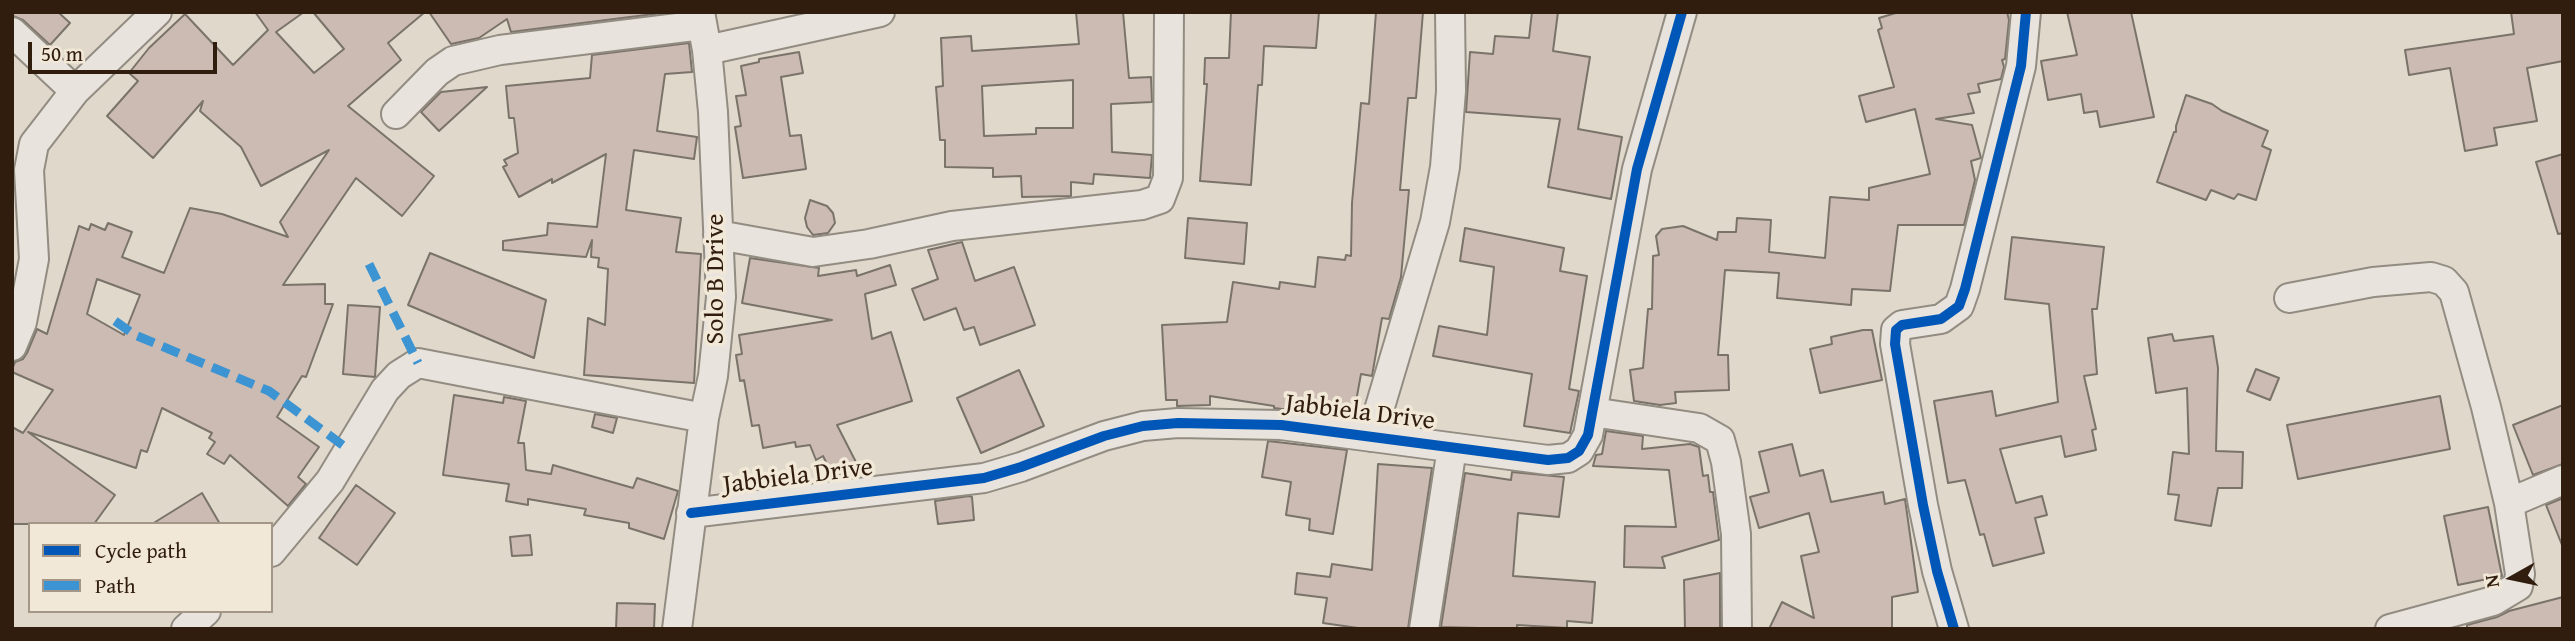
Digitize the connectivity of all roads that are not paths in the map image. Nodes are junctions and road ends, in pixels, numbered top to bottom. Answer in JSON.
{"nodes":[{"id":1,"x":157,"y":12,"type":"edge"},
{"id":2,"x":880,"y":12,"type":"edge"},
{"id":3,"x":1169,"y":12,"type":"edge"},
{"id":4,"x":1450,"y":12,"type":"edge"},
{"id":5,"x":1682,"y":12,"type":"edge"},
{"id":6,"x":2026,"y":12,"type":"edge"},
{"id":7,"x":703,"y":29,"type":"edge"},
{"id":8,"x":13,"y":33,"type":"edge"},
{"id":9,"x":75,"y":91,"type":"junction"},
{"id":10,"x":396,"y":114,"type":"dead end"},
{"id":11,"x":718,"y":235,"type":"junction"},
{"id":12,"x":2289,"y":298,"type":"dead end"},
{"id":13,"x":12,"y":346,"type":"edge"},
{"id":14,"x":1592,"y":412,"type":"junction"},
{"id":15,"x":704,"y":418,"type":"junction"},
{"id":16,"x":1371,"y":437,"type":"junction"},
{"id":17,"x":1452,"y":448,"type":"junction"},
{"id":18,"x":2563,"y":480,"type":"edge"},
{"id":19,"x":2509,"y":503,"type":"junction"},
{"id":20,"x":691,"y":513,"type":"junction"},
{"id":21,"x":273,"y":550,"type":"edge"},
{"id":22,"x":204,"y":613,"type":"edge"},
{"id":23,"x":186,"y":629,"type":"edge"},
{"id":24,"x":677,"y":629,"type":"edge"},
{"id":25,"x":1424,"y":629,"type":"edge"},
{"id":26,"x":1737,"y":629,"type":"edge"},
{"id":27,"x":1954,"y":629,"type":"edge"},
{"id":28,"x":2390,"y":629,"type":"edge"}],
"edges":[{"from":1,"to":9,"type":"street"},
{"from":2,"to":7,"type":"street"},
{"from":3,"to":11,"type":"street"},
{"from":4,"to":16,"type":"street"},
{"from":5,"to":14,"type":"street","name":"Jabbiela Drive"},
{"from":6,"to":27,"type":"street"},
{"from":7,"to":10,"type":"street"},
{"from":7,"to":11,"type":"street","name":"Solo B Drive"},
{"from":8,"to":9,"type":"street"},
{"from":9,"to":13,"type":"street"},
{"from":11,"to":15,"type":"street","name":"Solo B Drive"},
{"from":12,"to":19,"type":"street"},
{"from":14,"to":17,"type":"street","name":"Jabbiela Drive"},
{"from":14,"to":26,"type":"street"},
{"from":15,"to":20,"type":"street","name":"Solo B Drive"},
{"from":15,"to":21,"type":"street"},
{"from":16,"to":17,"type":"street","name":"Jabbiela Drive"},
{"from":16,"to":20,"type":"street","name":"Jabbiela Drive"},
{"from":17,"to":25,"type":"street"},
{"from":18,"to":19,"type":"street"},
{"from":19,"to":28,"type":"street"},
{"from":20,"to":24,"type":"street","name":"Solo B Drive"},
{"from":22,"to":23,"type":"street"}]}
